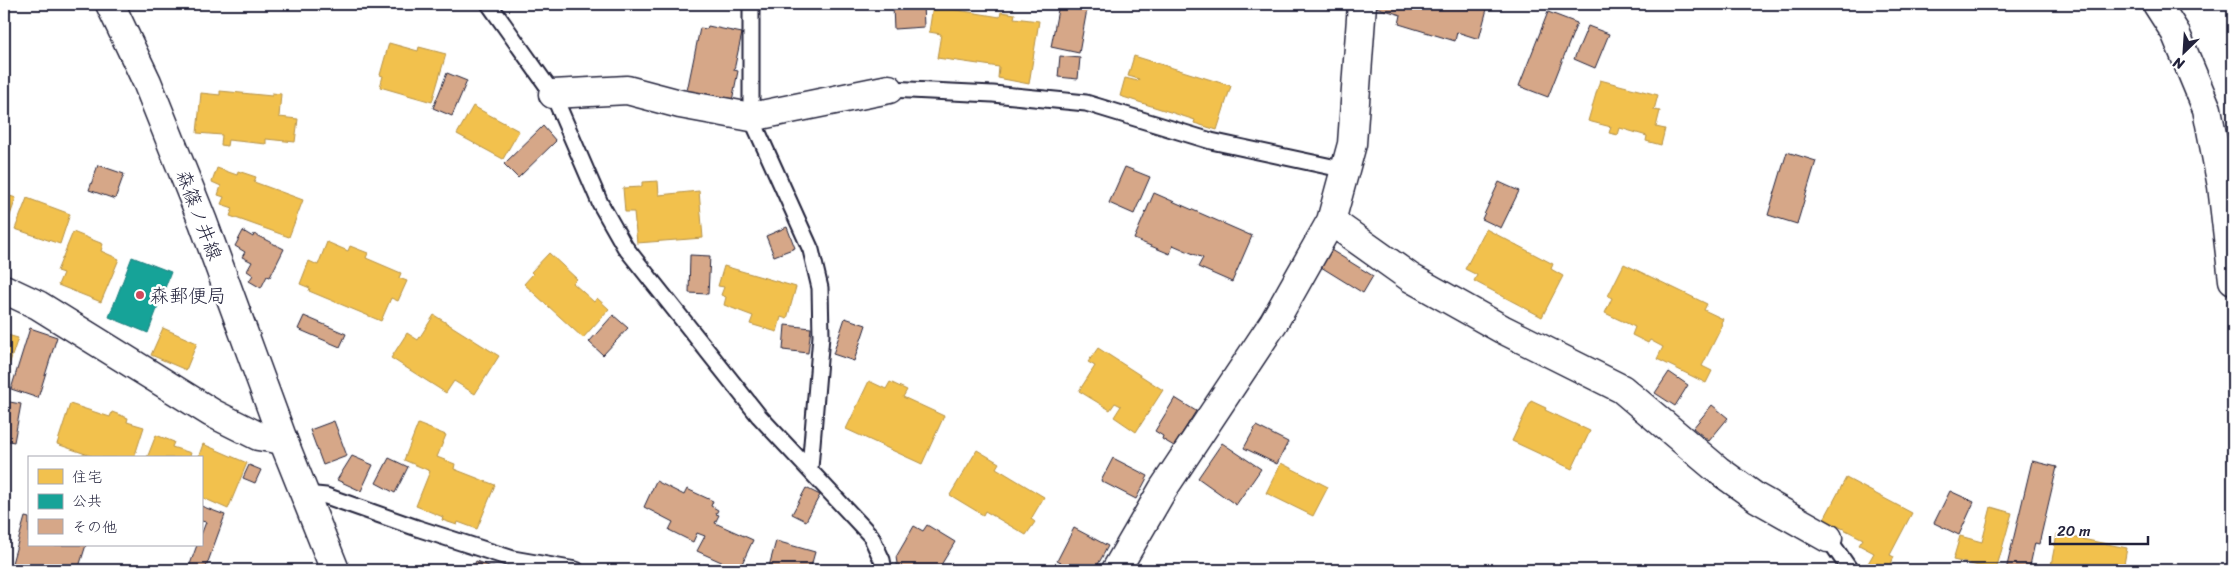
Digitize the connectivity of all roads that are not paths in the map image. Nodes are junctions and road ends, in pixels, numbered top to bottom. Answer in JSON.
{"nodes":[{"id":1,"x":110,"y":4,"type":"edge"},
{"id":2,"x":490,"y":4,"type":"edge"},
{"id":3,"x":751,"y":4,"type":"edge"},
{"id":4,"x":1362,"y":4,"type":"edge"},
{"id":5,"x":2157,"y":4,"type":"edge"},
{"id":6,"x":889,"y":89,"type":"joint"},
{"id":7,"x":553,"y":94,"type":"junction"},
{"id":8,"x":750,"y":117,"type":"junction"},
{"id":9,"x":1346,"y":170,"type":"junction"},
{"id":10,"x":1331,"y":221,"type":"junction"},
{"id":11,"x":2233,"y":280,"type":"edge"},
{"id":12,"x":4,"y":289,"type":"edge"},
{"id":13,"x":282,"y":440,"type":"junction"},
{"id":14,"x":810,"y":468,"type":"junction"},
{"id":15,"x":306,"y":494,"type":"junction"},
{"id":16,"x":1828,"y":538,"type":"joint"},
{"id":17,"x":335,"y":570,"type":"edge"},
{"id":18,"x":576,"y":570,"type":"edge"},
{"id":19,"x":884,"y":570,"type":"edge"},
{"id":20,"x":1116,"y":570,"type":"edge"},
{"id":21,"x":1850,"y":570,"type":"edge"}],
"edges":[{"from":1,"to":13,"type":"street","name":"森篠ノ井線"},
{"from":2,"to":7,"type":"lane"},
{"from":3,"to":8,"type":"lane"},
{"from":4,"to":9,"type":"street"},
{"from":5,"to":11,"type":"street"},
{"from":6,"to":8,"type":"street"},
{"from":6,"to":9,"type":"lane"},
{"from":7,"to":8,"type":"street"},
{"from":7,"to":14,"type":"lane"},
{"from":8,"to":14,"type":"lane"},
{"from":9,"to":10,"type":"street"},
{"from":10,"to":16,"type":"street"},
{"from":10,"to":20,"type":"street"},
{"from":12,"to":13,"type":"street"},
{"from":13,"to":15,"type":"street","name":"森篠ノ井線"},
{"from":14,"to":19,"type":"lane"},
{"from":15,"to":17,"type":"street","name":"森篠ノ井線"},
{"from":15,"to":18,"type":"lane"},
{"from":16,"to":21,"type":"lane"}]}
